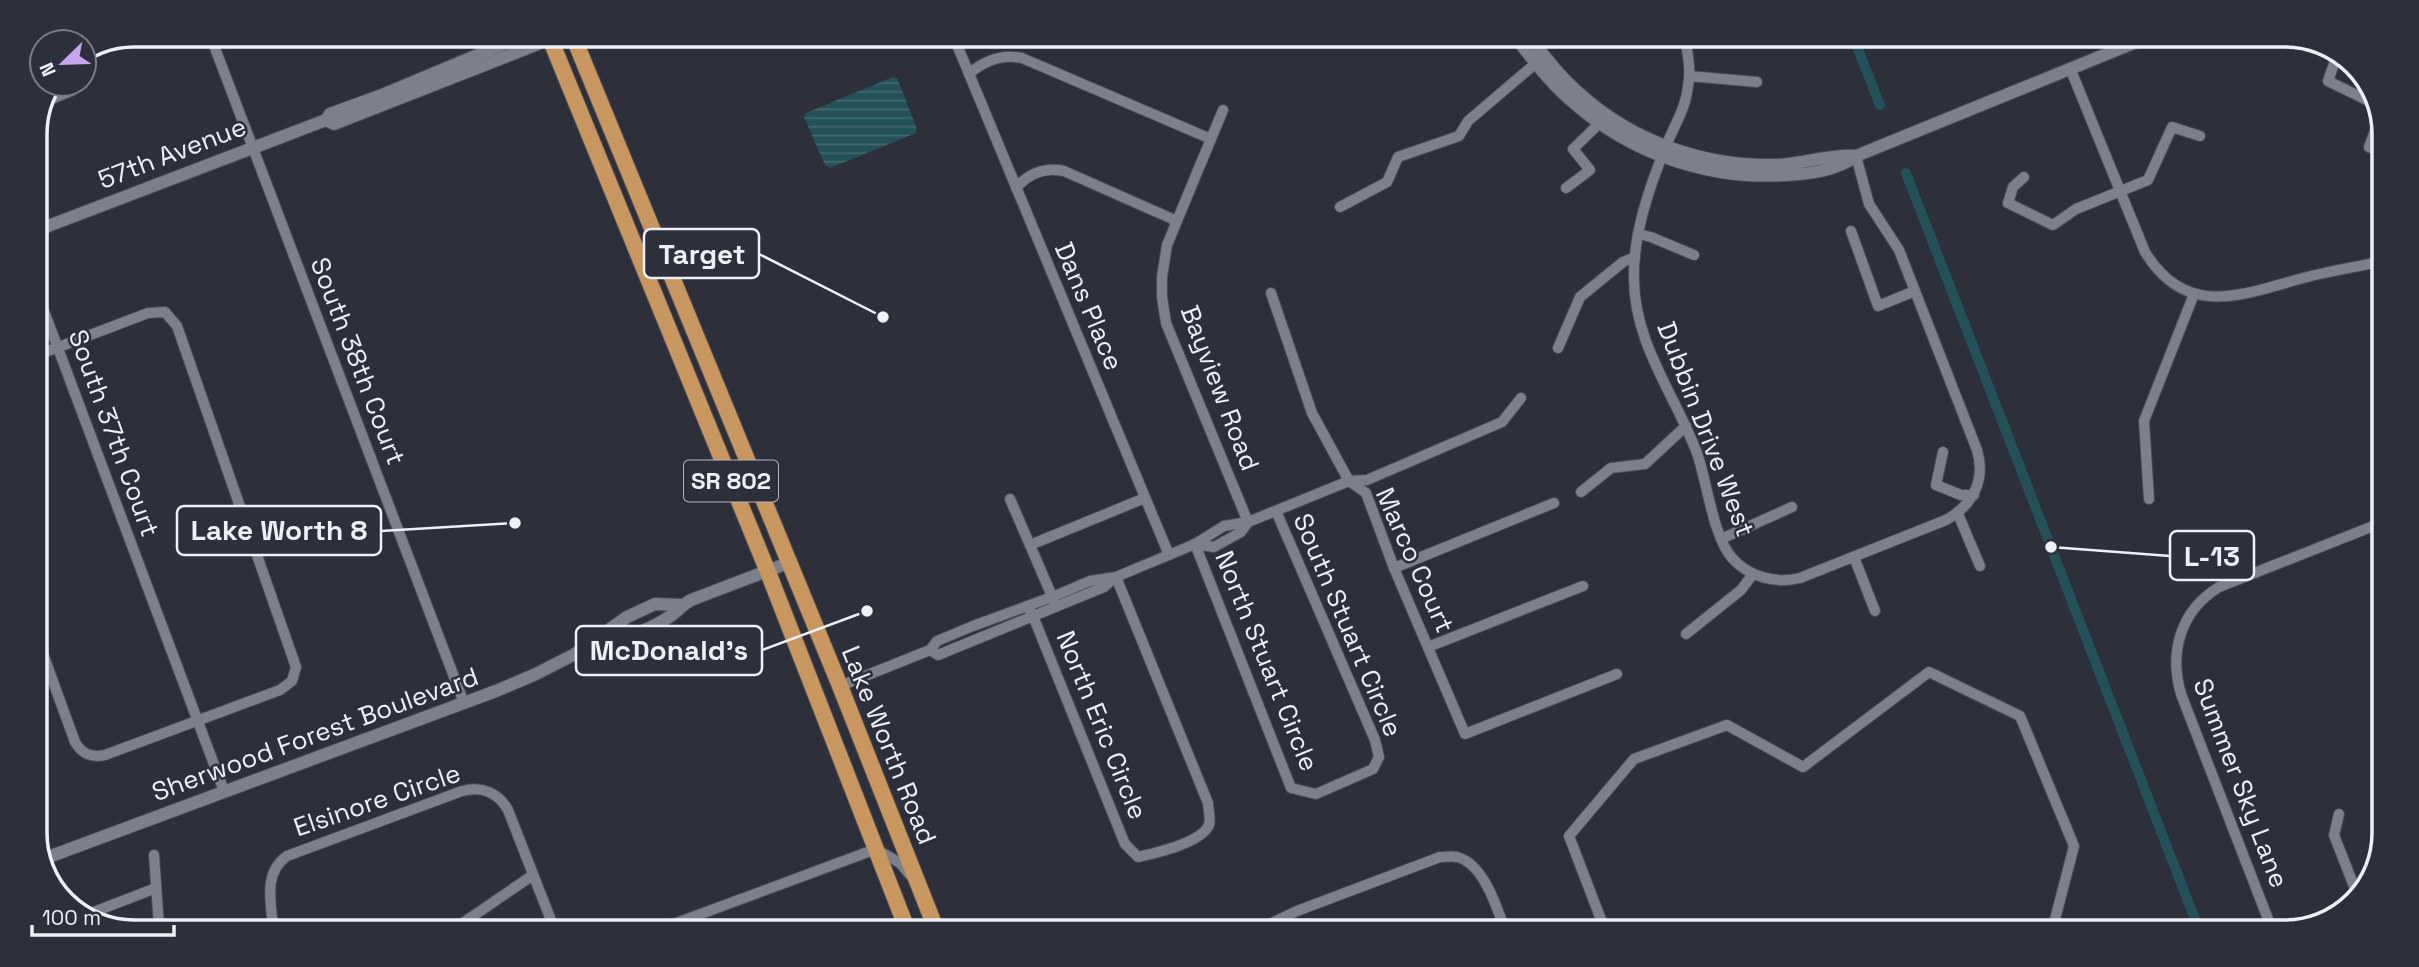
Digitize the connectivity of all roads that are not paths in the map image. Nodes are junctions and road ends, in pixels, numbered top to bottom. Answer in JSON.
{"nodes":[{"id":1,"x":214,"y":47,"type":"edge"},
{"id":2,"x":497,"y":47,"type":"edge"},
{"id":3,"x":531,"y":47,"type":"edge"},
{"id":4,"x":553,"y":47,"type":"edge"},
{"id":5,"x":577,"y":47,"type":"edge"},
{"id":6,"x":958,"y":47,"type":"edge"},
{"id":7,"x":1526,"y":47,"type":"edge"},
{"id":8,"x":1534,"y":47,"type":"edge"},
{"id":9,"x":1686,"y":47,"type":"edge"},
{"id":10,"x":2123,"y":47,"type":"edge"},
{"id":11,"x":1540,"y":60,"type":"junction"},
{"id":12,"x":2334,"y":63,"type":"edge"},
{"id":13,"x":2070,"y":68,"type":"junction"},
{"id":14,"x":969,"y":74,"type":"junction"},
{"id":15,"x":1689,"y":76,"type":"junction"},
{"id":16,"x":1758,"y":82,"type":"dead end"},
{"id":17,"x":2364,"y":98,"type":"edge"},
{"id":18,"x":1223,"y":110,"type":"dead end"},
{"id":19,"x":1604,"y":119,"type":"junction"},
{"id":20,"x":326,"y":121,"type":"junction"},
{"id":21,"x":2200,"y":136,"type":"dead end"},
{"id":22,"x":1211,"y":139,"type":"junction"},
{"id":23,"x":252,"y":148,"type":"junction"},
{"id":24,"x":1664,"y":152,"type":"junction"},
{"id":25,"x":1856,"y":156,"type":"junction"},
{"id":26,"x":2024,"y":177,"type":"dead end"},
{"id":27,"x":1016,"y":188,"type":"junction"},
{"id":28,"x":1566,"y":188,"type":"dead end"},
{"id":29,"x":2120,"y":191,"type":"junction"},
{"id":30,"x":615,"y":199,"type":"junction"},
{"id":31,"x":1340,"y":207,"type":"dead end"},
{"id":32,"x":1177,"y":221,"type":"junction"},
{"id":33,"x":47,"y":225,"type":"edge"},
{"id":34,"x":1850,"y":231,"type":"dead end"},
{"id":35,"x":1637,"y":234,"type":"junction"},
{"id":36,"x":1694,"y":255,"type":"dead end"},
{"id":37,"x":1635,"y":257,"type":"junction"},
{"id":38,"x":2372,"y":263,"type":"edge"},
{"id":39,"x":1915,"y":291,"type":"junction"},
{"id":40,"x":1271,"y":292,"type":"dead end"},
{"id":41,"x":2194,"y":294,"type":"junction"},
{"id":42,"x":678,"y":295,"type":"junction"},
{"id":43,"x":657,"y":301,"type":"junction"},
{"id":44,"x":47,"y":319,"type":"edge"},
{"id":45,"x":58,"y":348,"type":"junction"},
{"id":46,"x":1558,"y":348,"type":"dead end"},
{"id":47,"x":47,"y":352,"type":"edge"},
{"id":48,"x":1521,"y":398,"type":"dead end"},
{"id":49,"x":727,"y":414,"type":"junction"},
{"id":50,"x":1686,"y":426,"type":"junction"},
{"id":51,"x":1943,"y":452,"type":"dead end"},
{"id":52,"x":1349,"y":481,"type":"junction"},
{"id":53,"x":1581,"y":492,"type":"dead end"},
{"id":54,"x":1974,"y":495,"type":"junction"},
{"id":55,"x":1145,"y":498,"type":"junction"},
{"id":56,"x":1010,"y":499,"type":"dead end"},
{"id":57,"x":2149,"y":499,"type":"dead end"},
{"id":58,"x":1554,"y":503,"type":"dead end"},
{"id":59,"x":1792,"y":507,"type":"dead end"},
{"id":60,"x":1276,"y":511,"type":"junction"},
{"id":61,"x":1958,"y":514,"type":"junction"},
{"id":62,"x":1248,"y":522,"type":"junction"},
{"id":63,"x":2372,"y":527,"type":"edge"},
{"id":64,"x":1721,"y":539,"type":"junction"},
{"id":65,"x":1195,"y":544,"type":"junction"},
{"id":66,"x":1030,"y":545,"type":"junction"},
{"id":67,"x":1169,"y":555,"type":"junction"},
{"id":68,"x":1854,"y":557,"type":"junction"},
{"id":69,"x":788,"y":564,"type":"junction"},
{"id":70,"x":1980,"y":566,"type":"dead end"},
{"id":71,"x":1394,"y":568,"type":"junction"},
{"id":72,"x":768,"y":572,"type":"junction"},
{"id":73,"x":1753,"y":574,"type":"junction"},
{"id":74,"x":1116,"y":577,"type":"junction"},
{"id":75,"x":1583,"y":586,"type":"dead end"},
{"id":76,"x":1055,"y":602,"type":"junction"},
{"id":77,"x":682,"y":605,"type":"junction"},
{"id":78,"x":1030,"y":611,"type":"junction"},
{"id":79,"x":1875,"y":611,"type":"dead end"},
{"id":80,"x":1686,"y":634,"type":"dead end"},
{"id":81,"x":597,"y":639,"type":"junction"},
{"id":82,"x":1428,"y":647,"type":"junction"},
{"id":83,"x":47,"y":665,"type":"edge"},
{"id":84,"x":1617,"y":674,"type":"dead end"},
{"id":85,"x":841,"y":687,"type":"junction"},
{"id":86,"x":464,"y":703,"type":"junction"},
{"id":87,"x":197,"y":721,"type":"junction"},
{"id":88,"x":224,"y":791,"type":"junction"},
{"id":89,"x":1300,"y":792,"type":"joint"},
{"id":90,"x":2339,"y":814,"type":"dead end"},
{"id":91,"x":876,"y":849,"type":"junction"},
{"id":92,"x":154,"y":855,"type":"dead end"},
{"id":93,"x":51,"y":856,"type":"edge"},
{"id":94,"x":533,"y":874,"type":"junction"},
{"id":95,"x":2354,"y":885,"type":"edge"},
{"id":96,"x":919,"y":886,"type":"junction"},
{"id":97,"x":156,"y":888,"type":"junction"},
{"id":98,"x":97,"y":911,"type":"edge"},
{"id":99,"x":158,"y":920,"type":"edge"},
{"id":100,"x":273,"y":920,"type":"edge"},
{"id":101,"x":468,"y":920,"type":"edge"},
{"id":102,"x":551,"y":920,"type":"edge"},
{"id":103,"x":685,"y":920,"type":"edge"},
{"id":104,"x":904,"y":920,"type":"edge"},
{"id":105,"x":932,"y":920,"type":"edge"},
{"id":106,"x":1281,"y":920,"type":"edge"},
{"id":107,"x":1501,"y":920,"type":"edge"},
{"id":108,"x":1601,"y":920,"type":"edge"},
{"id":109,"x":2055,"y":920,"type":"edge"},
{"id":110,"x":2268,"y":920,"type":"edge"}],
"edges":[{"from":1,"to":23,"type":"street","name":"South 38th Court"},
{"from":2,"to":20,"type":"street","name":"57th Avenue"},
{"from":3,"to":20,"type":"street","name":"57th Avenue"},
{"from":4,"to":30,"type":"main road","name":"Lake Worth Road","number":"SR 802"},
{"from":5,"to":42,"type":"main road","name":"Lake Worth Road","number":"SR 802"},
{"from":6,"to":14,"type":"street","name":"Dans Place"},
{"from":7,"to":11,"type":"street"},
{"from":8,"to":11,"type":"street"},
{"from":9,"to":15,"type":"street","name":"Dubbin Drive West"},
{"from":10,"to":13,"type":"street"},
{"from":11,"to":19,"type":"street"},
{"from":11,"to":31,"type":"street"},
{"from":12,"to":17,"type":"street"},
{"from":13,"to":25,"type":"street"},
{"from":13,"to":29,"type":"street"},
{"from":14,"to":22,"type":"street"},
{"from":14,"to":27,"type":"street","name":"Dans Place"},
{"from":15,"to":16,"type":"street"},
{"from":15,"to":24,"type":"street","name":"Dubbin Drive West"},
{"from":18,"to":22,"type":"street","name":"Bayview Road"},
{"from":19,"to":24,"type":"street"},
{"from":19,"to":28,"type":"street"},
{"from":20,"to":23,"type":"street","name":"57th Avenue"},
{"from":21,"to":29,"type":"street"},
{"from":22,"to":32,"type":"street","name":"Bayview Road"},
{"from":23,"to":33,"type":"street","name":"57th Avenue"},
{"from":23,"to":86,"type":"street","name":"South 38th Court"},
{"from":24,"to":25,"type":"street"},
{"from":24,"to":35,"type":"street","name":"Dubbin Drive West"},
{"from":25,"to":39,"type":"street"},
{"from":26,"to":29,"type":"street"},
{"from":27,"to":32,"type":"street"},
{"from":27,"to":55,"type":"street","name":"Dans Place"},
{"from":29,"to":41,"type":"street"},
{"from":30,"to":42,"type":"main road"},
{"from":30,"to":43,"type":"main road","name":"Lake Worth Road","number":"SR 802"},
{"from":32,"to":62,"type":"street","name":"Bayview Road"},
{"from":34,"to":39,"type":"street"},
{"from":35,"to":36,"type":"street"},
{"from":35,"to":37,"type":"street","name":"Dubbin Drive West"},
{"from":37,"to":46,"type":"street"},
{"from":37,"to":50,"type":"street","name":"Dubbin Drive West"},
{"from":38,"to":41,"type":"street"},
{"from":39,"to":54,"type":"street"},
{"from":40,"to":52,"type":"street","name":"Marco Court"},
{"from":41,"to":57,"type":"street"},
{"from":42,"to":49,"type":"main road","name":"Lake Worth Road","number":"SR 802"},
{"from":43,"to":49,"type":"main road"},
{"from":43,"to":72,"type":"main road","name":"Lake Worth Road","number":"SR 802"},
{"from":44,"to":45,"type":"street","name":"South 37th Court"},
{"from":45,"to":47,"type":"street"},
{"from":45,"to":87,"type":"street","name":"South 37th Court"},
{"from":45,"to":87,"type":"street"},
{"from":48,"to":52,"type":"street"},
{"from":49,"to":69,"type":"main road","name":"Lake Worth Road","number":"SR 802"},
{"from":50,"to":53,"type":"street"},
{"from":50,"to":64,"type":"street","name":"Dubbin Drive West"},
{"from":51,"to":54,"type":"street"},
{"from":52,"to":60,"type":"street"},
{"from":52,"to":71,"type":"street","name":"Marco Court"},
{"from":54,"to":61,"type":"street","name":"Dubbin Drive West"},
{"from":55,"to":66,"type":"street"},
{"from":55,"to":67,"type":"street","name":"Dans Place"},
{"from":56,"to":66,"type":"street"},
{"from":58,"to":71,"type":"street"},
{"from":59,"to":64,"type":"street"},
{"from":60,"to":62,"type":"street"},
{"from":60,"to":89,"type":"street","name":"South Stuart Circle"},
{"from":61,"to":68,"type":"street","name":"Dubbin Drive West"},
{"from":61,"to":70,"type":"street"},
{"from":62,"to":65,"type":"street"},
{"from":63,"to":110,"type":"street","name":"Summer Sky Lane"},
{"from":64,"to":73,"type":"street","name":"Dubbin Drive West"},
{"from":65,"to":67,"type":"street"},
{"from":65,"to":89,"type":"street","name":"North Stuart Circle"},
{"from":66,"to":76,"type":"street"},
{"from":67,"to":74,"type":"street"},
{"from":68,"to":73,"type":"street","name":"Dubbin Drive West"},
{"from":68,"to":79,"type":"street"},
{"from":69,"to":72,"type":"street","name":"Sherwood Forest Boulevard"},
{"from":69,"to":85,"type":"main road","name":"Lake Worth Road","number":"SR 802"},
{"from":71,"to":82,"type":"street","name":"Marco Court"},
{"from":72,"to":77,"type":"street","name":"Sherwood Forest Boulevard"},
{"from":72,"to":91,"type":"main road","name":"Lake Worth Road","number":"SR 802"},
{"from":73,"to":80,"type":"street"},
{"from":74,"to":76,"type":"street"},
{"from":74,"to":78,"type":"street","name":"North Eric Circle"},
{"from":75,"to":82,"type":"street"},
{"from":76,"to":78,"type":"street"},
{"from":77,"to":81,"type":"street","name":"Sherwood Forest Boulevard"},
{"from":77,"to":81,"type":"street","name":"Sherwood Forest Boulevard"},
{"from":78,"to":85,"type":"street"},
{"from":81,"to":86,"type":"street","name":"Sherwood Forest Boulevard"},
{"from":82,"to":84,"type":"street","name":"Marco Court"},
{"from":83,"to":87,"type":"street"},
{"from":85,"to":96,"type":"main road","name":"Lake Worth Road","number":"SR 802"},
{"from":86,"to":88,"type":"street","name":"Sherwood Forest Boulevard"},
{"from":87,"to":88,"type":"street","name":"South 37th Court"},
{"from":88,"to":93,"type":"street","name":"Sherwood Forest Boulevard"},
{"from":90,"to":95,"type":"street"},
{"from":91,"to":96,"type":"street"},
{"from":91,"to":103,"type":"street"},
{"from":91,"to":104,"type":"main road","name":"Lake Worth Road","number":"SR 802"},
{"from":92,"to":97,"type":"street"},
{"from":94,"to":100,"type":"street","name":"Elsinore Circle"},
{"from":94,"to":101,"type":"street"},
{"from":94,"to":102,"type":"street","name":"Elsinore Circle"},
{"from":96,"to":105,"type":"main road","name":"Lake Worth Road","number":"SR 802"},
{"from":97,"to":98,"type":"street"},
{"from":97,"to":99,"type":"street"},
{"from":106,"to":107,"type":"street"},
{"from":108,"to":109,"type":"street"}]}
